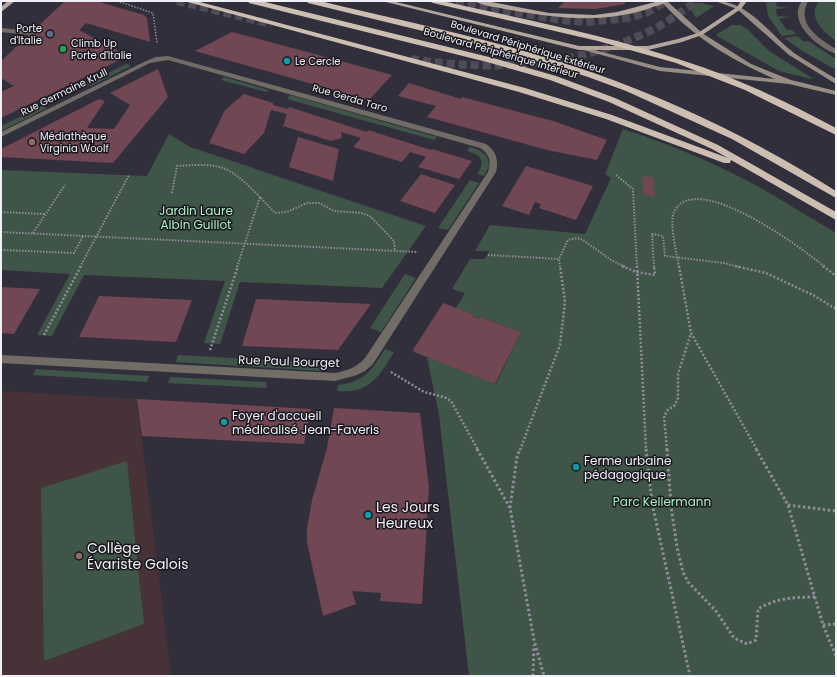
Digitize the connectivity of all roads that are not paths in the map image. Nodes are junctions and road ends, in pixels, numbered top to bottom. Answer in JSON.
{"nodes":[{"id":1,"x":12,"y":1,"type":"edge"},
{"id":2,"x":188,"y":1,"type":"edge"},
{"id":3,"x":252,"y":1,"type":"edge"},
{"id":4,"x":311,"y":1,"type":"edge"},
{"id":5,"x":385,"y":1,"type":"edge"},
{"id":6,"x":434,"y":1,"type":"edge"},
{"id":7,"x":478,"y":1,"type":"edge"},
{"id":8,"x":664,"y":1,"type":"edge"},
{"id":9,"x":718,"y":1,"type":"edge"},
{"id":10,"x":744,"y":1,"type":"edge"},
{"id":11,"x":805,"y":1,"type":"edge"},
{"id":12,"x":739,"y":8,"type":"junction"},
{"id":13,"x":1,"y":10,"type":"edge"},
{"id":14,"x":1,"y":30,"type":"edge"},
{"id":15,"x":30,"y":33,"type":"dead end"},
{"id":16,"x":700,"y":34,"type":"junction"},
{"id":17,"x":579,"y":48,"type":"junction"},
{"id":18,"x":836,"y":52,"type":"edge"},
{"id":19,"x":181,"y":61,"type":"joint"},
{"id":20,"x":789,"y":82,"type":"junction"},
{"id":21,"x":836,"y":82,"type":"edge"},
{"id":22,"x":836,"y":93,"type":"edge"},
{"id":23,"x":836,"y":132,"type":"edge"},
{"id":24,"x":1,"y":135,"type":"edge"},
{"id":25,"x":492,"y":172,"type":"joint"},
{"id":26,"x":764,"y":174,"type":"junction"},
{"id":27,"x":836,"y":195,"type":"edge"},
{"id":28,"x":836,"y":217,"type":"edge"},
{"id":29,"x":1,"y":359,"type":"edge"}],
"edges":[{"from":1,"to":13,"type":"main road"},
{"from":2,"to":26,"type":"highway"},
{"from":3,"to":26,"type":"highway","name":"Boulevard Périphérique Intérieur"},
{"from":4,"to":27,"type":"highway","name":"Boulevard Périphérique Extérieur"},
{"from":5,"to":17,"type":"main road"},
{"from":6,"to":23,"type":"highway"},
{"from":7,"to":8,"type":"main road"},
{"from":8,"to":16,"type":"main road"},
{"from":9,"to":12,"type":"main road"},
{"from":10,"to":12,"type":"main road"},
{"from":11,"to":18,"type":"street"},
{"from":12,"to":16,"type":"main road"},
{"from":12,"to":21,"type":"main road"},
{"from":14,"to":15,"type":"street"},
{"from":16,"to":17,"type":"main road"},
{"from":16,"to":20,"type":"main road"},
{"from":17,"to":20,"type":"main road"},
{"from":19,"to":24,"type":"street","name":"Rue Germaine Krull"},
{"from":19,"to":25,"type":"street","name":"Rue Gerda Taro"},
{"from":20,"to":22,"type":"main road"},
{"from":25,"to":29,"type":"street","name":"Rue Paul Bourget"},
{"from":26,"to":28,"type":"highway","name":"Boulevard Périphérique Intérieur"}]}
